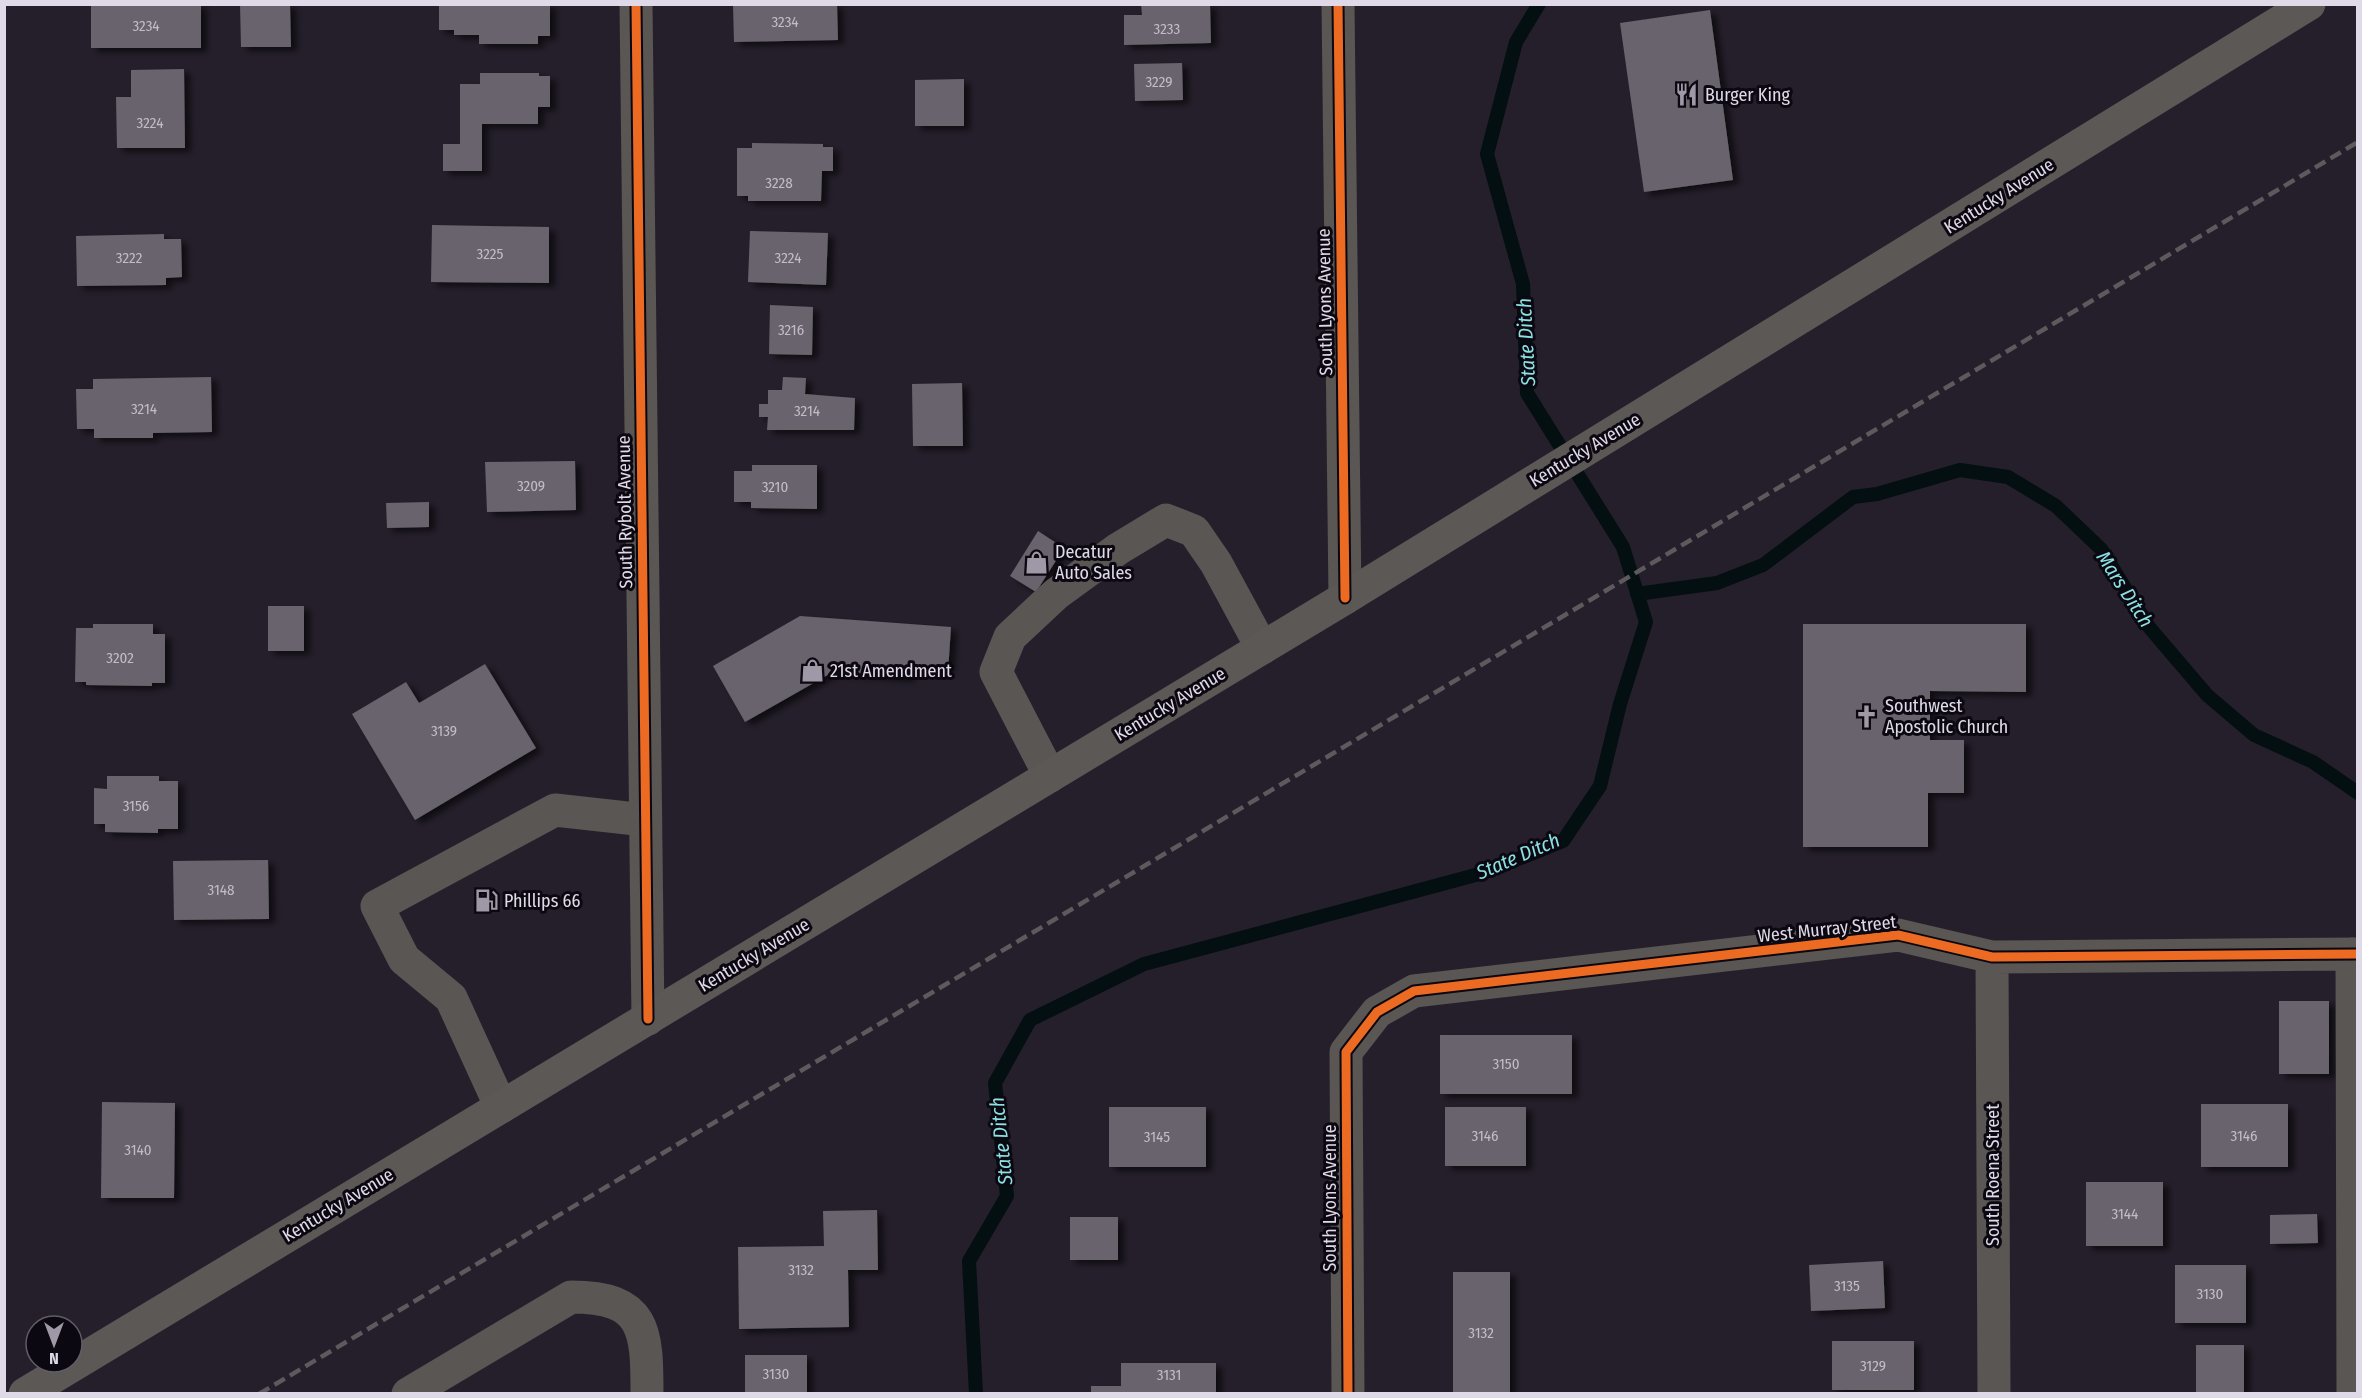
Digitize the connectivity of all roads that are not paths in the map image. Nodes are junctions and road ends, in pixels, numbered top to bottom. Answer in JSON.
{"nodes":[{"id":1,"x":636,"y":4,"type":"edge"},
{"id":2,"x":1338,"y":4,"type":"edge"},
{"id":3,"x":2309,"y":4,"type":"edge"},
{"id":4,"x":1345,"y":598,"type":"junction"},
{"id":5,"x":1262,"y":648,"type":"junction"},
{"id":6,"x":1050,"y":776,"type":"junction"},
{"id":7,"x":645,"y":820,"type":"junction"},
{"id":8,"x":2355,"y":954,"type":"edge"},
{"id":9,"x":1992,"y":957,"type":"junction"},
{"id":10,"x":1377,"y":1012,"type":"joint"},
{"id":11,"x":648,"y":1019,"type":"junction"},
{"id":12,"x":501,"y":1107,"type":"junction"},
{"id":13,"x":26,"y":1394,"type":"edge"},
{"id":14,"x":408,"y":1394,"type":"edge"},
{"id":15,"x":647,"y":1394,"type":"edge"},
{"id":16,"x":1348,"y":1394,"type":"edge"},
{"id":17,"x":1994,"y":1394,"type":"edge"},
{"id":18,"x":2353,"y":1394,"type":"edge"}],
"edges":[{"from":1,"to":7,"type":"street","name":"South Rybolt Avenue"},
{"from":2,"to":4,"type":"street","name":"South Lyons Avenue"},
{"from":3,"to":4,"type":"main road","name":"Kentucky Avenue"},
{"from":4,"to":5,"type":"main road","name":"Kentucky Avenue"},
{"from":5,"to":6,"type":"main road","name":"Kentucky Avenue"},
{"from":5,"to":6,"type":"street"},
{"from":6,"to":11,"type":"main road","name":"Kentucky Avenue"},
{"from":7,"to":11,"type":"street","name":"South Rybolt Avenue"},
{"from":7,"to":12,"type":"street"},
{"from":8,"to":9,"type":"street","name":"West Murray Street"},
{"from":8,"to":18,"type":"street"},
{"from":9,"to":10,"type":"street","name":"West Murray Street"},
{"from":9,"to":17,"type":"street","name":"South Roena Street"},
{"from":10,"to":16,"type":"street","name":"South Lyons Avenue"},
{"from":11,"to":12,"type":"main road","name":"Kentucky Avenue"},
{"from":12,"to":13,"type":"main road","name":"Kentucky Avenue"},
{"from":14,"to":15,"type":"street"}]}
